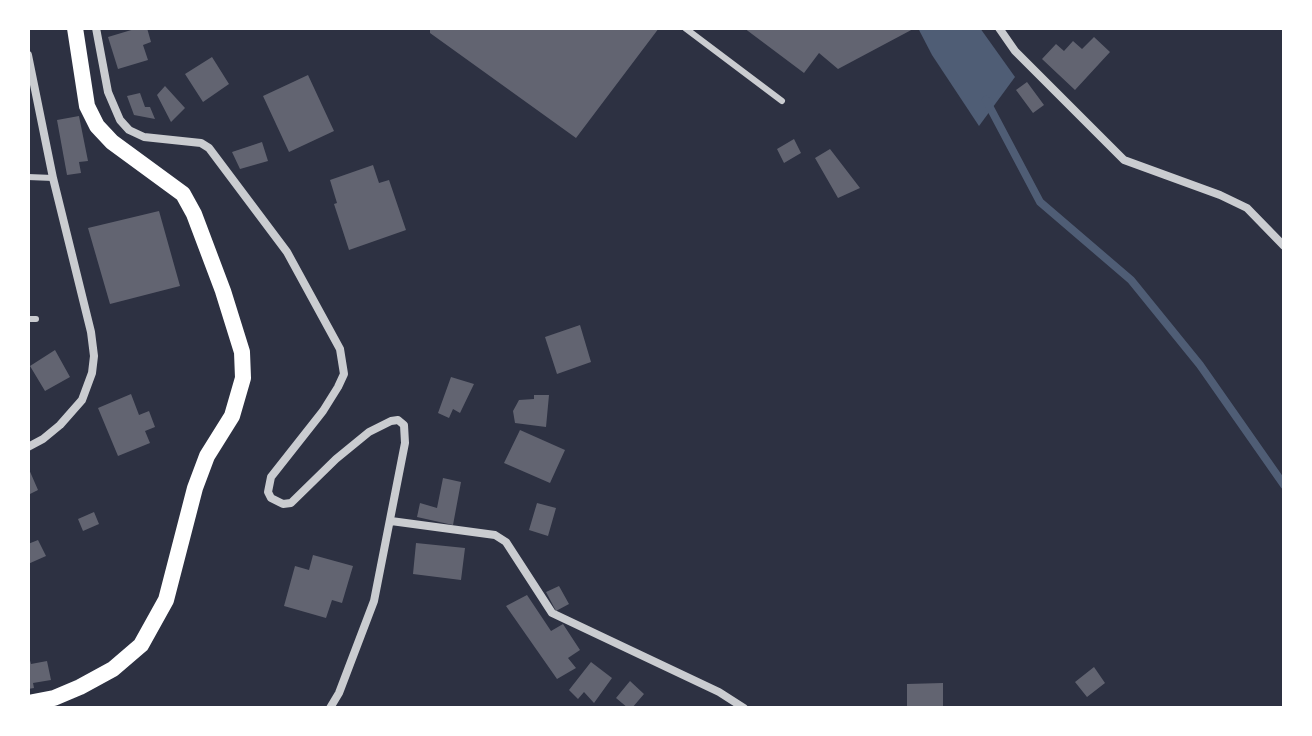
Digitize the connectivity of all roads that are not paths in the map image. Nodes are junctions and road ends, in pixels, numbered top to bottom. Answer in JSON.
{"nodes":[{"id":1,"x":75,"y":28,"type":"edge"},
{"id":2,"x":96,"y":28,"type":"edge"},
{"id":3,"x":685,"y":28,"type":"edge"},
{"id":4,"x":999,"y":28,"type":"edge"},
{"id":5,"x":28,"y":55,"type":"edge"},
{"id":6,"x":782,"y":101,"type":"dead end"},
{"id":7,"x":28,"y":177,"type":"edge"},
{"id":8,"x":53,"y":178,"type":"junction"},
{"id":9,"x":1284,"y":246,"type":"edge"},
{"id":10,"x":28,"y":447,"type":"edge"},
{"id":11,"x":391,"y":521,"type":"junction"},
{"id":12,"x":28,"y":703,"type":"edge"},
{"id":13,"x":330,"y":708,"type":"edge"},
{"id":14,"x":744,"y":708,"type":"edge"}],
"edges":[{"from":1,"to":12,"type":"main road"},
{"from":2,"to":11,"type":"street"},
{"from":3,"to":6,"type":"lane"},
{"from":4,"to":9,"type":"street"},
{"from":5,"to":8,"type":"street"},
{"from":7,"to":8,"type":"lane"},
{"from":8,"to":10,"type":"street"},
{"from":11,"to":13,"type":"street"},
{"from":11,"to":14,"type":"street"}]}
